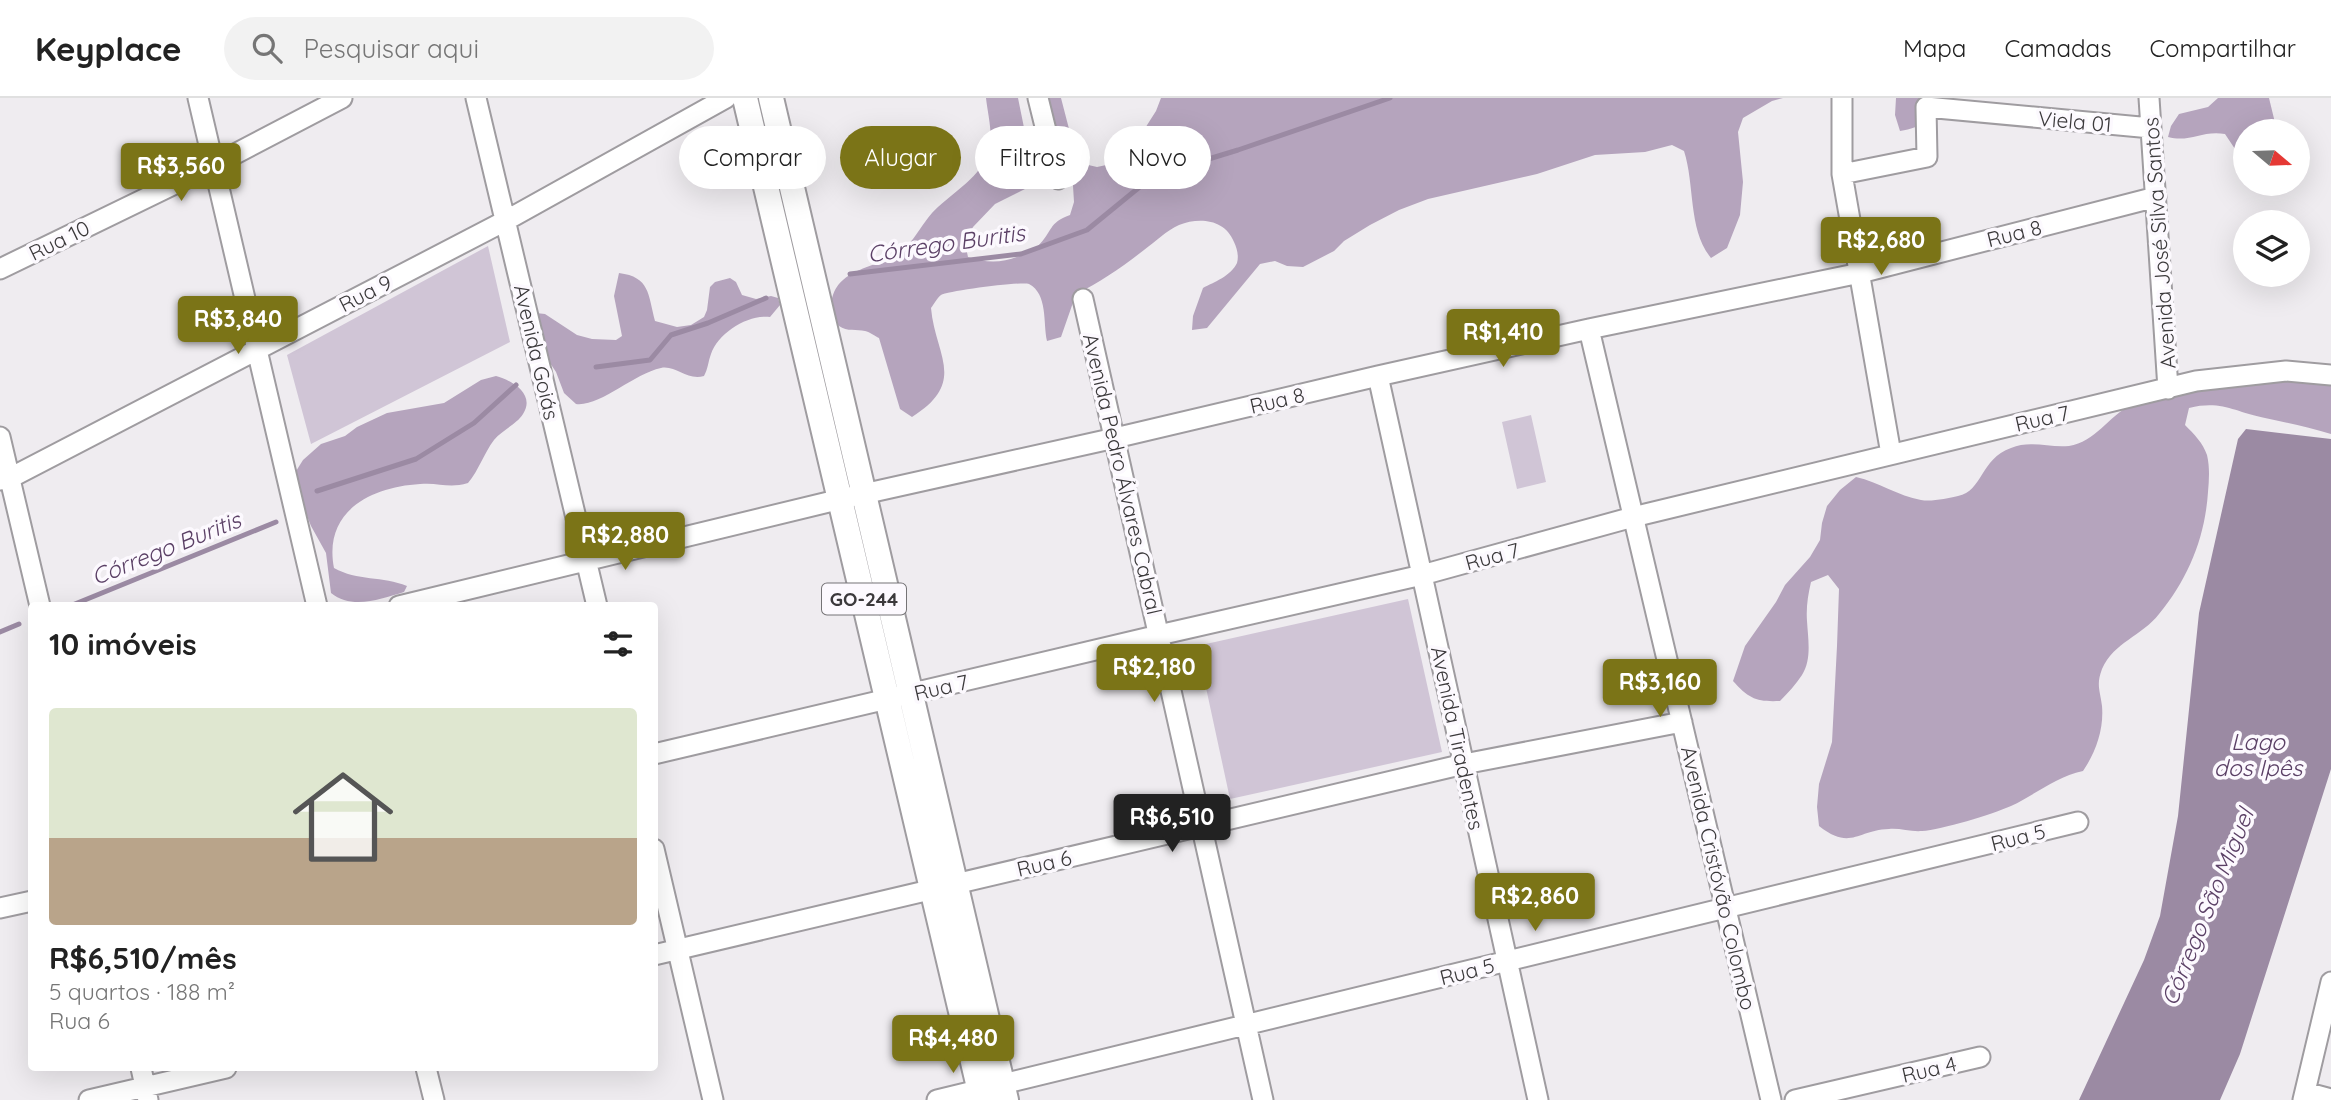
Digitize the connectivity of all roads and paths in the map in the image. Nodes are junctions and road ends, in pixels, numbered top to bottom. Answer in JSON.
{"nodes":[{"id":1,"x":198,"y":98,"type":"edge"},
{"id":2,"x":342,"y":98,"type":"edge"},
{"id":3,"x":476,"y":98,"type":"edge"},
{"id":4,"x":726,"y":98,"type":"edge"},
{"id":5,"x":745,"y":98,"type":"edge"},
{"id":6,"x":771,"y":98,"type":"edge"},
{"id":7,"x":1038,"y":98,"type":"edge"},
{"id":8,"x":1842,"y":98,"type":"edge"},
{"id":9,"x":2149,"y":98,"type":"edge"},
{"id":10,"x":1045,"y":126,"type":"edge"},
{"id":11,"x":2151,"y":128,"type":"junction"},
{"id":12,"x":214,"y":165,"type":"junction"},
{"id":13,"x":1843,"y":174,"type":"junction"},
{"id":14,"x":2156,"y":197,"type":"junction"},
{"id":15,"x":505,"y":221,"type":"junction"},
{"id":16,"x":0,"y":269,"type":"edge"},
{"id":17,"x":1860,"y":273,"type":"junction"},
{"id":18,"x":800,"y":278,"type":"junction"},
{"id":19,"x":1083,"y":299,"type":"dead end"},
{"id":20,"x":1588,"y":329,"type":"junction"},
{"id":21,"x":257,"y":349,"type":"junction"},
{"id":22,"x":1378,"y":376,"type":"junction"},
{"id":23,"x":2331,"y":376,"type":"edge"},
{"id":24,"x":2168,"y":389,"type":"junction"},
{"id":25,"x":0,"y":437,"type":"edge"},
{"id":26,"x":1115,"y":438,"type":"junction"},
{"id":27,"x":1891,"y":454,"type":"junction"},
{"id":28,"x":5,"y":479,"type":"edge"},
{"id":29,"x":852,"y":496,"type":"junction"},
{"id":30,"x":1633,"y":517,"type":"junction"},
{"id":31,"x":586,"y":560,"type":"junction"},
{"id":32,"x":1422,"y":575,"type":"junction"},
{"id":33,"x":39,"y":602,"type":"edge"},
{"id":34,"x":316,"y":602,"type":"edge"},
{"id":35,"x":415,"y":602,"type":"edge"},
{"id":36,"x":596,"y":602,"type":"edge"},
{"id":37,"x":1159,"y":635,"type":"junction"},
{"id":38,"x":899,"y":696,"type":"junction"},
{"id":39,"x":1682,"y":722,"type":"junction"},
{"id":40,"x":658,"y":753,"type":"edge"},
{"id":41,"x":1464,"y":764,"type":"junction"},
{"id":42,"x":2078,"y":822,"type":"dead end"},
{"id":43,"x":1202,"y":826,"type":"junction"},
{"id":44,"x":658,"y":866,"type":"edge"},
{"id":45,"x":944,"y":886,"type":"junction"},
{"id":46,"x":28,"y":902,"type":"edge"},
{"id":47,"x":0,"y":908,"type":"edge"},
{"id":48,"x":1726,"y":908,"type":"junction"},
{"id":49,"x":678,"y":949,"type":"junction"},
{"id":50,"x":658,"y":954,"type":"edge"},
{"id":51,"x":1507,"y":961,"type":"junction"},
{"id":52,"x":2331,"y":982,"type":"edge"},
{"id":53,"x":1246,"y":1024,"type":"junction"},
{"id":54,"x":1980,"y":1057,"type":"dead end"},
{"id":55,"x":212,"y":1071,"type":"edge"},
{"id":56,"x":427,"y":1071,"type":"edge"},
{"id":57,"x":145,"y":1085,"type":"edge"},
{"id":58,"x":992,"y":1093,"type":"edge"},
{"id":59,"x":2304,"y":1096,"type":"edge"},
{"id":60,"x":2331,"y":1099,"type":"edge"},
{"id":61,"x":89,"y":1100,"type":"edge"},
{"id":62,"x":433,"y":1100,"type":"edge"},
{"id":63,"x":713,"y":1100,"type":"edge"},
{"id":64,"x":937,"y":1100,"type":"edge"},
{"id":65,"x":1263,"y":1100,"type":"edge"},
{"id":66,"x":1538,"y":1100,"type":"edge"},
{"id":67,"x":1771,"y":1100,"type":"edge"},
{"id":68,"x":1795,"y":1100,"type":"edge"}],
"edges":[{"from":1,"to":12,"type":"street"},
{"from":2,"to":12,"type":"street","name":"Rua 10"},
{"from":3,"to":15,"type":"street","name":"Avenida Goiás"},
{"from":4,"to":15,"type":"street","name":"Rua 9"},
{"from":5,"to":18,"type":"main road","number":"GO-244"},
{"from":6,"to":18,"type":"main road","number":"GO-244"},
{"from":7,"to":10,"type":"street"},
{"from":8,"to":13,"type":"street"},
{"from":9,"to":11,"type":"street","name":"Avenida José Silva Santos"},
{"from":11,"to":13,"type":"street","name":"Viela 01"},
{"from":11,"to":14,"type":"street","name":"Avenida José Silva Santos"},
{"from":12,"to":16,"type":"street","name":"Rua 10"},
{"from":12,"to":21,"type":"street"},
{"from":13,"to":17,"type":"street"},
{"from":14,"to":17,"type":"street","name":"Rua 8"},
{"from":14,"to":24,"type":"street","name":"Avenida José Silva Santos"},
{"from":15,"to":21,"type":"street","name":"Rua 9"},
{"from":15,"to":31,"type":"street","name":"Avenida Goiás"},
{"from":17,"to":20,"type":"street","name":"Rua 8"},
{"from":17,"to":27,"type":"street"},
{"from":18,"to":29,"type":"main road","number":"GO-244"},
{"from":19,"to":26,"type":"street","name":"Avenida Pedro Álvares Cabral"},
{"from":20,"to":22,"type":"street","name":"Rua 8"},
{"from":20,"to":30,"type":"street","name":"Avenida Cristóvão Colombo"},
{"from":21,"to":28,"type":"street","name":"Rua 9"},
{"from":21,"to":34,"type":"street"},
{"from":22,"to":26,"type":"street","name":"Rua 8"},
{"from":22,"to":32,"type":"street","name":"Avenida Tiradentes"},
{"from":23,"to":24,"type":"street","name":"Rua 7"},
{"from":24,"to":27,"type":"street","name":"Rua 7"},
{"from":25,"to":28,"type":"street"},
{"from":26,"to":29,"type":"street","name":"Rua 8"},
{"from":26,"to":37,"type":"street","name":"Avenida Pedro Álvares Cabral"},
{"from":27,"to":30,"type":"street","name":"Rua 7"},
{"from":28,"to":33,"type":"street"},
{"from":29,"to":31,"type":"street","name":"Rua 8"},
{"from":29,"to":38,"type":"main road","number":"GO-244"},
{"from":30,"to":32,"type":"street","name":"Rua 7"},
{"from":30,"to":39,"type":"street","name":"Avenida Cristóvão Colombo"},
{"from":31,"to":35,"type":"street","name":"Rua 8"},
{"from":31,"to":36,"type":"street","name":"Avenida Goiás"},
{"from":32,"to":37,"type":"street","name":"Rua 7"},
{"from":32,"to":41,"type":"street","name":"Avenida Tiradentes"},
{"from":37,"to":38,"type":"street","name":"Rua 7"},
{"from":37,"to":43,"type":"street","name":"Avenida Pedro Álvares Cabral"},
{"from":38,"to":40,"type":"street","name":"Rua 7"},
{"from":38,"to":45,"type":"main road","number":"GO-244"},
{"from":39,"to":41,"type":"street","name":"Rua 6"},
{"from":39,"to":48,"type":"street","name":"Avenida Cristóvão Colombo"},
{"from":41,"to":43,"type":"street","name":"Rua 6"},
{"from":41,"to":51,"type":"street","name":"Avenida Tiradentes"},
{"from":42,"to":48,"type":"street","name":"Rua 5"},
{"from":43,"to":45,"type":"street","name":"Rua 6"},
{"from":43,"to":53,"type":"street","name":"Avenida Pedro Álvares Cabral"},
{"from":44,"to":49,"type":"street"},
{"from":45,"to":49,"type":"street","name":"Rua 6"},
{"from":45,"to":58,"type":"main road","number":"GO-244"},
{"from":46,"to":47,"type":"street"},
{"from":48,"to":51,"type":"street","name":"Rua 5"},
{"from":48,"to":67,"type":"street","name":"Avenida Cristóvão Colombo"},
{"from":49,"to":50,"type":"street","name":"Rua 6"},
{"from":49,"to":63,"type":"street"},
{"from":51,"to":53,"type":"street","name":"Rua 5"},
{"from":51,"to":66,"type":"street","name":"Avenida Tiradentes"},
{"from":52,"to":59,"type":"street"},
{"from":53,"to":58,"type":"street","name":"Rua 5"},
{"from":53,"to":65,"type":"street","name":"Avenida Pedro Álvares Cabral"},
{"from":54,"to":68,"type":"street","name":"Rua 4"},
{"from":55,"to":57,"type":"street"},
{"from":56,"to":62,"type":"street"},
{"from":57,"to":61,"type":"street"},
{"from":58,"to":64,"type":"street","name":"Rua 5"},
{"from":59,"to":60,"type":"street"}]}
